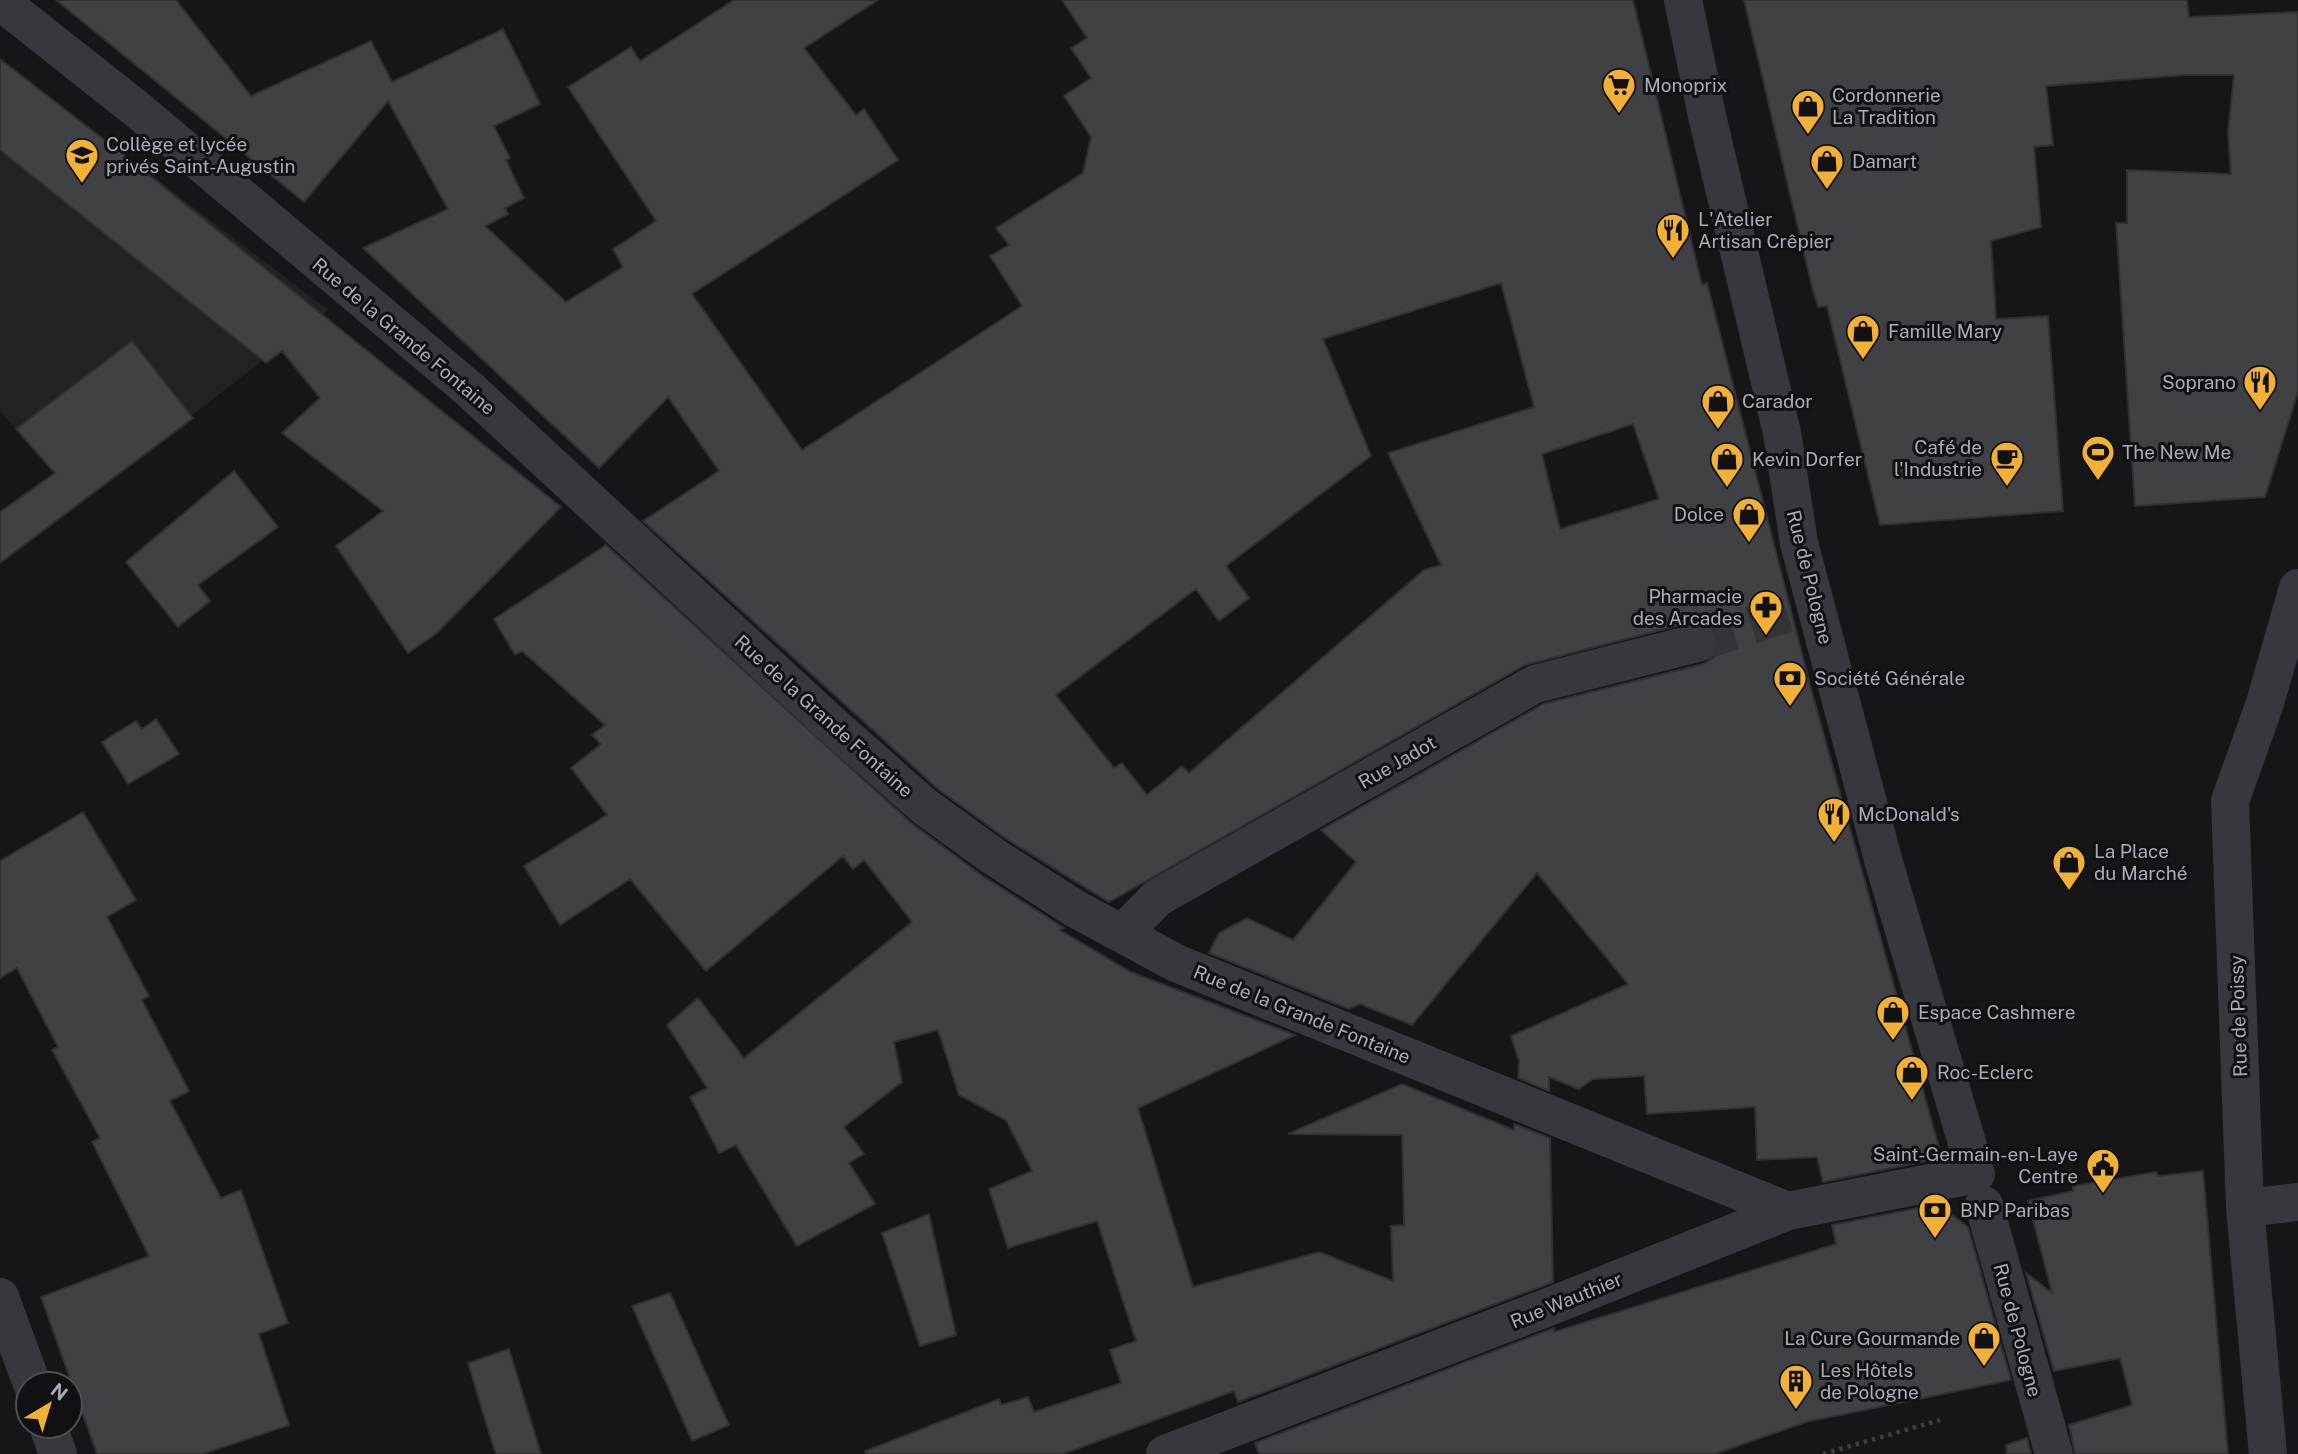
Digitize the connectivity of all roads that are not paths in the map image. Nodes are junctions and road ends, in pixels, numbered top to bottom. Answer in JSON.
{"nodes":[{"id":1,"x":1683,"y":0,"type":"edge"},
{"id":2,"x":0,"y":1,"type":"edge"},
{"id":3,"x":2298,"y":588,"type":"edge"},
{"id":4,"x":1697,"y":643,"type":"tunnel mouth"},
{"id":5,"x":1123,"y":933,"type":"junction"},
{"id":6,"x":1976,"y":1175,"type":"junction"},
{"id":7,"x":2298,"y":1202,"type":"edge"},
{"id":8,"x":2245,"y":1208,"type":"junction"},
{"id":9,"x":1788,"y":1211,"type":"junction"},
{"id":10,"x":0,"y":1297,"type":"edge"},
{"id":11,"x":27,"y":1370,"type":"edge"},
{"id":12,"x":1165,"y":1454,"type":"edge"},
{"id":13,"x":2054,"y":1454,"type":"edge"},
{"id":14,"x":2268,"y":1454,"type":"edge"}],
"edges":[{"from":1,"to":6,"type":"street","name":"Rue de Pologne"},
{"from":2,"to":5,"type":"street","name":"Rue de la Grande Fontaine"},
{"from":3,"to":8,"type":"street","name":"Rue de Poissy"},
{"from":4,"to":5,"type":"street","name":"Rue Jadot"},
{"from":5,"to":9,"type":"street","name":"Rue de la Grande Fontaine"},
{"from":6,"to":9,"type":"street","name":"Rue Wauthier"},
{"from":6,"to":13,"type":"street","name":"Rue de Pologne"},
{"from":7,"to":8,"type":"street"},
{"from":8,"to":14,"type":"street","name":"Rue de Poissy"},
{"from":9,"to":12,"type":"street","name":"Rue Wauthier"},
{"from":10,"to":11,"type":"street"}]}
